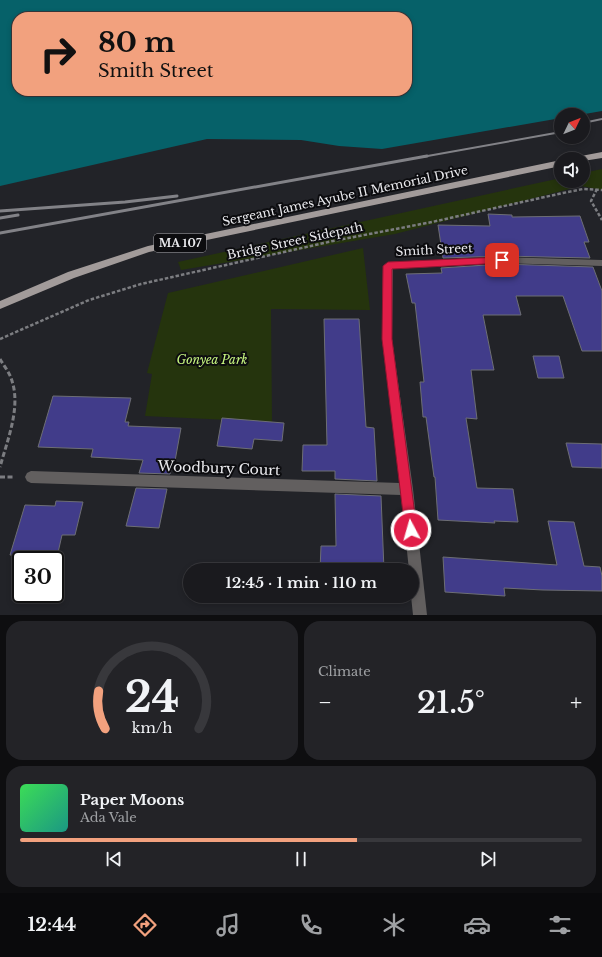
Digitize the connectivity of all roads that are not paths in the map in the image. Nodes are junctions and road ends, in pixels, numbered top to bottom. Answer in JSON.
{"nodes":[{"id":1,"x":602,"y":155,"type":"edge"},
{"id":2,"x":590,"y":157,"type":"edge"},
{"id":3,"x":554,"y":164,"type":"edge"},
{"id":4,"x":602,"y":263,"type":"edge"},
{"id":5,"x":0,"y":305,"type":"edge"},
{"id":6,"x":31,"y":477,"type":"dead end"},
{"id":7,"x":407,"y":489,"type":"junction"},
{"id":8,"x":420,"y":615,"type":"edge"}],
"edges":[{"from":1,"to":2,"type":"main road"},
{"from":3,"to":5,"type":"main road","name":"Sergeant James Ayube II Memorial Drive","number":"MA 107"},
{"from":4,"to":7,"type":"street","name":"Smith Street"},
{"from":6,"to":7,"type":"street","name":"Woodbury Court"},
{"from":7,"to":8,"type":"street"}]}
